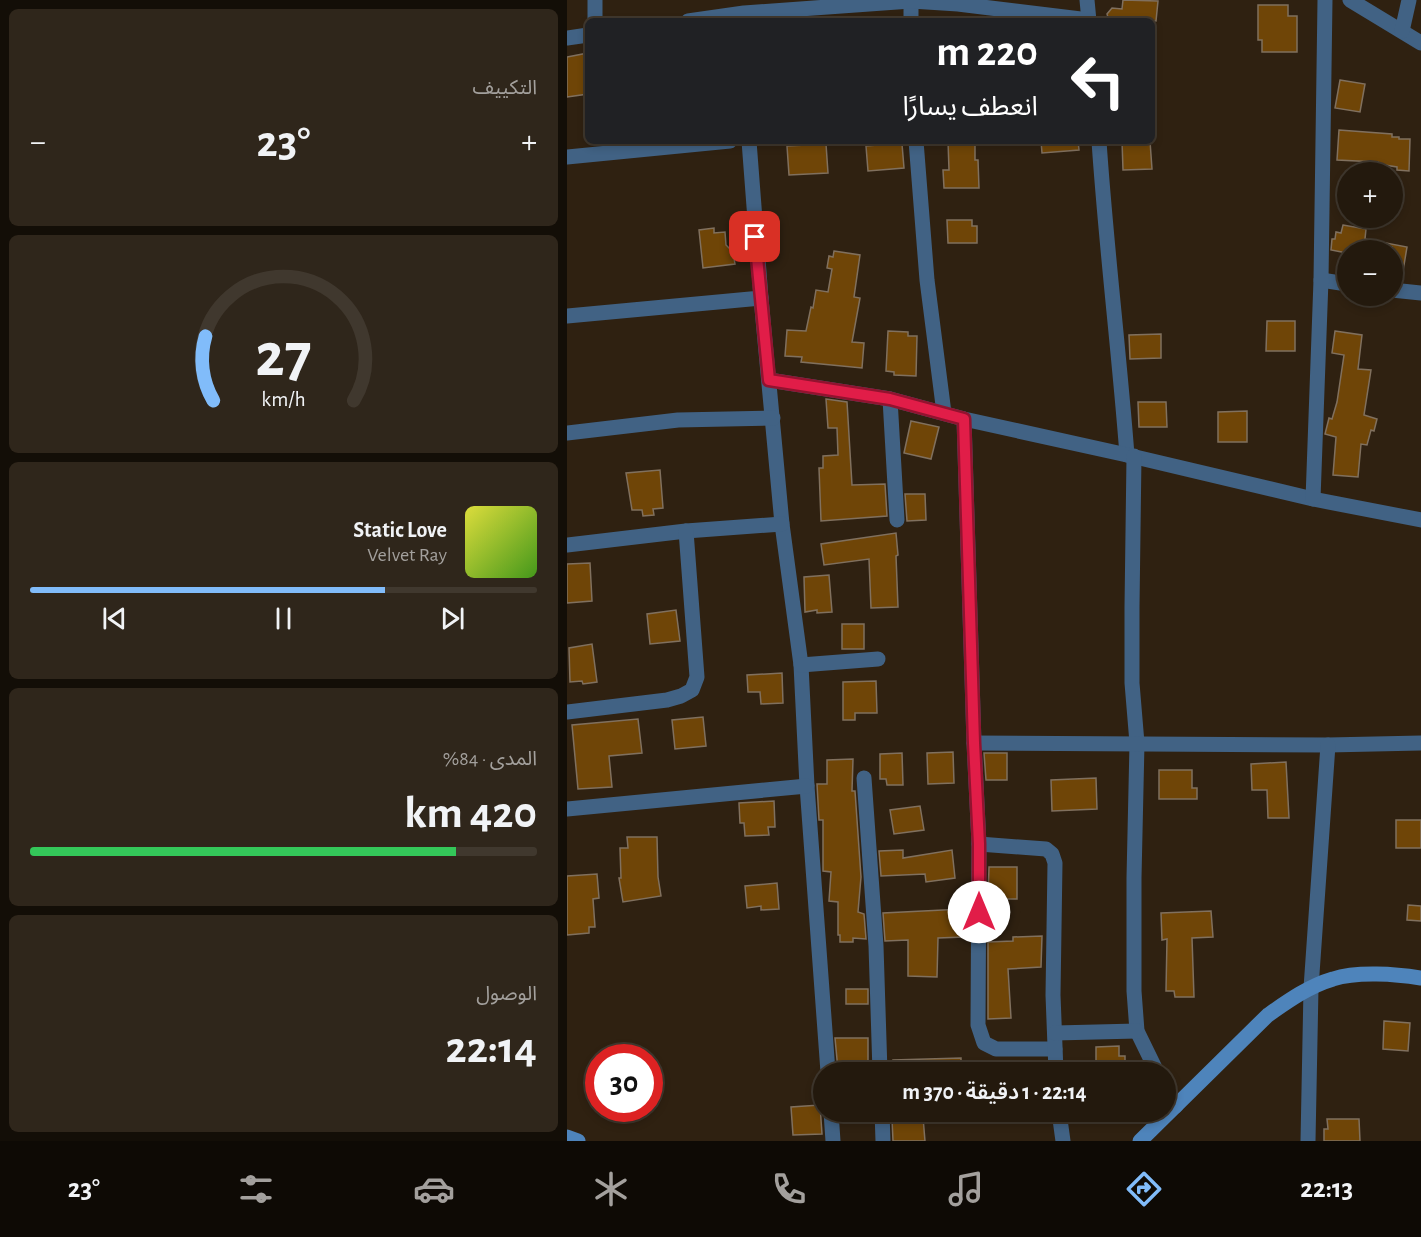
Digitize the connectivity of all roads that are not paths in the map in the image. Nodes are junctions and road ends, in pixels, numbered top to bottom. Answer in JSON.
{"nodes":[{"id":1,"x":595,"y":0,"type":"edge"},
{"id":2,"x":1087,"y":0,"type":"edge"},
{"id":3,"x":1325,"y":0,"type":"edge"},
{"id":4,"x":1350,"y":0,"type":"edge"},
{"id":5,"x":1409,"y":0,"type":"edge"},
{"id":6,"x":911,"y":1,"type":"edge"},
{"id":7,"x":744,"y":11,"type":"edge"},
{"id":8,"x":595,"y":18,"type":"edge"},
{"id":9,"x":705,"y":18,"type":"edge"},
{"id":10,"x":911,"y":18,"type":"edge"},
{"id":11,"x":1073,"y":18,"type":"edge"},
{"id":12,"x":1089,"y":18,"type":"edge"},
{"id":13,"x":1402,"y":31,"type":"junction"},
{"id":14,"x":585,"y":35,"type":"edge"},
{"id":15,"x":567,"y":38,"type":"edge"},
{"id":16,"x":1421,"y":44,"type":"edge"},
{"id":17,"x":699,"y":144,"type":"edge"},
{"id":18,"x":749,"y":144,"type":"edge"},
{"id":19,"x":916,"y":144,"type":"edge"},
{"id":20,"x":1099,"y":144,"type":"edge"},
{"id":21,"x":567,"y":157,"type":"edge"},
{"id":22,"x":1321,"y":280,"type":"junction"},
{"id":23,"x":1337,"y":282,"type":"edge"},
{"id":24,"x":1403,"y":291,"type":"edge"},
{"id":25,"x":1421,"y":293,"type":"edge"},
{"id":26,"x":761,"y":297,"type":"junction"},
{"id":27,"x":567,"y":316,"type":"edge"},
{"id":28,"x":769,"y":380,"type":"junction"},
{"id":29,"x":890,"y":399,"type":"junction"},
{"id":30,"x":944,"y":413,"type":"junction"},
{"id":31,"x":773,"y":418,"type":"junction"},
{"id":32,"x":964,"y":419,"type":"junction"},
{"id":33,"x":567,"y":433,"type":"edge"},
{"id":34,"x":1131,"y":456,"type":"junction"},
{"id":35,"x":1313,"y":499,"type":"junction"},
{"id":36,"x":897,"y":520,"type":"dead end"},
{"id":37,"x":1421,"y":520,"type":"edge"},
{"id":38,"x":782,"y":524,"type":"junction"},
{"id":39,"x":686,"y":531,"type":"junction"},
{"id":40,"x":567,"y":545,"type":"edge"},
{"id":41,"x":878,"y":659,"type":"dead end"},
{"id":42,"x":801,"y":665,"type":"junction"},
{"id":43,"x":567,"y":712,"type":"edge"},
{"id":44,"x":974,"y":743,"type":"junction"},
{"id":45,"x":1137,"y":743,"type":"junction"},
{"id":46,"x":1421,"y":743,"type":"edge"},
{"id":47,"x":1328,"y":745,"type":"junction"},
{"id":48,"x":864,"y":778,"type":"dead end"},
{"id":49,"x":807,"y":786,"type":"junction"},
{"id":50,"x":567,"y":809,"type":"edge"},
{"id":51,"x":979,"y":844,"type":"junction"},
{"id":52,"x":1421,"y":978,"type":"edge"},
{"id":53,"x":1311,"y":988,"type":"junction"},
{"id":54,"x":1137,"y":1031,"type":"junction"},
{"id":55,"x":1055,"y":1033,"type":"junction"},
{"id":56,"x":1055,"y":1049,"type":"junction"},
{"id":57,"x":827,"y":1062,"type":"edge"},
{"id":58,"x":880,"y":1062,"type":"edge"},
{"id":59,"x":1056,"y":1062,"type":"edge"},
{"id":60,"x":1152,"y":1062,"type":"edge"},
{"id":61,"x":1176,"y":1106,"type":"edge"},
{"id":62,"x":832,"y":1122,"type":"edge"},
{"id":63,"x":882,"y":1122,"type":"edge"},
{"id":64,"x":1060,"y":1122,"type":"edge"},
{"id":65,"x":1160,"y":1122,"type":"edge"},
{"id":66,"x":567,"y":1137,"type":"edge"},
{"id":67,"x":578,"y":1141,"type":"edge"},
{"id":68,"x":833,"y":1141,"type":"edge"},
{"id":69,"x":883,"y":1141,"type":"edge"},
{"id":70,"x":1063,"y":1141,"type":"edge"},
{"id":71,"x":1140,"y":1141,"type":"edge"},
{"id":72,"x":1308,"y":1141,"type":"edge"}],
"edges":[{"from":1,"to":8,"type":"street"},
{"from":2,"to":12,"type":"street"},
{"from":3,"to":22,"type":"street"},
{"from":4,"to":13,"type":"street"},
{"from":5,"to":13,"type":"street"},
{"from":6,"to":7,"type":"street"},
{"from":6,"to":10,"type":"street"},
{"from":6,"to":11,"type":"street"},
{"from":7,"to":9,"type":"street"},
{"from":13,"to":16,"type":"street"},
{"from":14,"to":15,"type":"street"},
{"from":17,"to":21,"type":"street"},
{"from":18,"to":26,"type":"street"},
{"from":19,"to":30,"type":"street"},
{"from":20,"to":34,"type":"street"},
{"from":22,"to":23,"type":"street"},
{"from":22,"to":35,"type":"street"},
{"from":24,"to":25,"type":"street"},
{"from":26,"to":27,"type":"street"},
{"from":26,"to":28,"type":"street"},
{"from":28,"to":29,"type":"street"},
{"from":28,"to":31,"type":"street"},
{"from":29,"to":30,"type":"street"},
{"from":29,"to":36,"type":"street"},
{"from":30,"to":32,"type":"street"},
{"from":31,"to":33,"type":"street"},
{"from":31,"to":38,"type":"street"},
{"from":32,"to":34,"type":"street"},
{"from":32,"to":44,"type":"street"},
{"from":34,"to":35,"type":"street"},
{"from":34,"to":45,"type":"street"},
{"from":35,"to":37,"type":"street"},
{"from":38,"to":39,"type":"street"},
{"from":38,"to":42,"type":"street"},
{"from":39,"to":40,"type":"street"},
{"from":39,"to":43,"type":"street"},
{"from":41,"to":42,"type":"street"},
{"from":42,"to":49,"type":"street"},
{"from":44,"to":45,"type":"street"},
{"from":44,"to":51,"type":"street"},
{"from":45,"to":47,"type":"street"},
{"from":45,"to":54,"type":"street"},
{"from":46,"to":47,"type":"street"},
{"from":47,"to":53,"type":"street"},
{"from":48,"to":58,"type":"street"},
{"from":49,"to":50,"type":"street"},
{"from":49,"to":57,"type":"street"},
{"from":51,"to":55,"type":"street"},
{"from":51,"to":56,"type":"street"},
{"from":52,"to":53,"type":"street"},
{"from":53,"to":61,"type":"street"},
{"from":53,"to":72,"type":"street"},
{"from":54,"to":55,"type":"street"},
{"from":54,"to":60,"type":"street"},
{"from":55,"to":56,"type":"street"},
{"from":56,"to":59,"type":"street"},
{"from":62,"to":68,"type":"street"},
{"from":63,"to":69,"type":"street"},
{"from":64,"to":70,"type":"street"},
{"from":65,"to":71,"type":"street"},
{"from":66,"to":67,"type":"street"}]}
